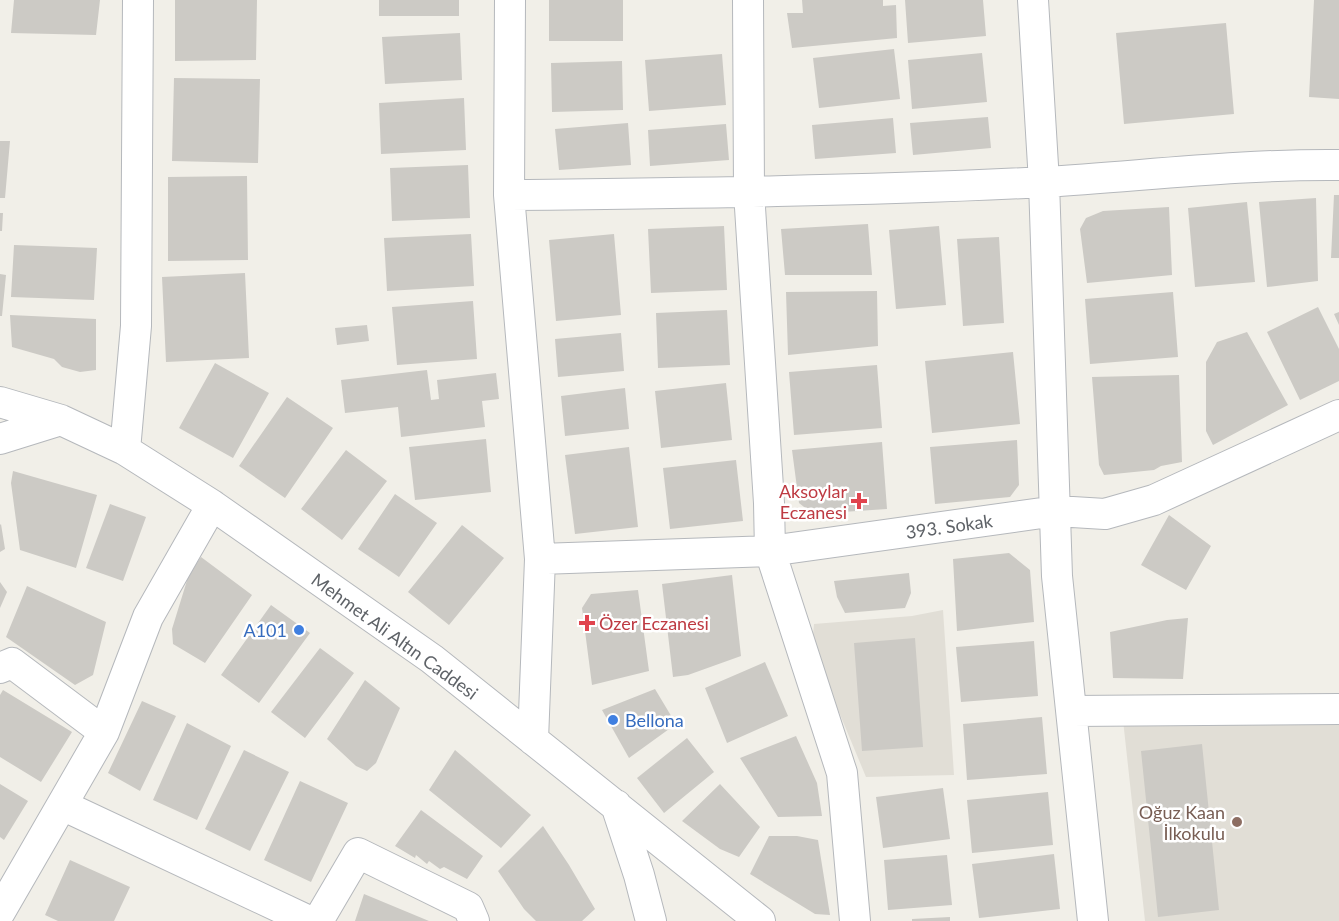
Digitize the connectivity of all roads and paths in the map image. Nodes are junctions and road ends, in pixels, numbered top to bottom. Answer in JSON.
{"nodes":[{"id":1,"x":138,"y":0,"type":"edge"},
{"id":2,"x":510,"y":0,"type":"edge"},
{"id":3,"x":748,"y":0,"type":"edge"},
{"id":4,"x":1033,"y":0,"type":"edge"},
{"id":5,"x":1339,"y":165,"type":"edge"},
{"id":6,"x":1044,"y":182,"type":"junction"},
{"id":7,"x":749,"y":192,"type":"junction"},
{"id":8,"x":509,"y":195,"type":"junction"},
{"id":9,"x":0,"y":402,"type":"edge"},
{"id":10,"x":1339,"y":415,"type":"edge"},
{"id":11,"x":61,"y":420,"type":"junction"},
{"id":12,"x":0,"y":439,"type":"edge"},
{"id":13,"x":125,"y":450,"type":"junction"},
{"id":14,"x":212,"y":505,"type":"junction"},
{"id":15,"x":1056,"y":511,"type":"junction"},
{"id":16,"x":770,"y":551,"type":"junction"},
{"id":17,"x":540,"y":559,"type":"junction"},
{"id":18,"x":0,"y":668,"type":"edge"},
{"id":19,"x":1339,"y":709,"type":"edge"},
{"id":20,"x":1072,"y":711,"type":"junction"},
{"id":21,"x":104,"y":732,"type":"junction"},
{"id":22,"x":533,"y":740,"type":"junction"},
{"id":23,"x":62,"y":805,"type":"junction"},
{"id":24,"x":616,"y":805,"type":"junction"},
{"id":25,"x":0,"y":912,"type":"edge"},
{"id":26,"x":309,"y":921,"type":"edge"},
{"id":27,"x":318,"y":921,"type":"edge"},
{"id":28,"x":474,"y":921,"type":"edge"},
{"id":29,"x":651,"y":921,"type":"edge"},
{"id":30,"x":760,"y":921,"type":"edge"},
{"id":31,"x":855,"y":921,"type":"edge"},
{"id":32,"x":1093,"y":921,"type":"edge"}],
"edges":[{"from":1,"to":13,"type":"street"},
{"from":2,"to":8,"type":"street"},
{"from":3,"to":7,"type":"street"},
{"from":4,"to":6,"type":"street"},
{"from":5,"to":6,"type":"street"},
{"from":6,"to":7,"type":"street"},
{"from":6,"to":15,"type":"street"},
{"from":7,"to":8,"type":"street"},
{"from":7,"to":16,"type":"street"},
{"from":8,"to":17,"type":"street"},
{"from":9,"to":11,"type":"street","name":"Mehmet Ali Altın Caddesi"},
{"from":10,"to":15,"type":"street","name":"393. Sokak"},
{"from":11,"to":12,"type":"street"},
{"from":11,"to":13,"type":"street","name":"Mehmet Ali Altın Caddesi"},
{"from":13,"to":14,"type":"street","name":"Mehmet Ali Altın Caddesi"},
{"from":14,"to":21,"type":"street"},
{"from":14,"to":22,"type":"street","name":"Mehmet Ali Altın Caddesi"},
{"from":15,"to":16,"type":"street","name":"393. Sokak"},
{"from":15,"to":20,"type":"street"},
{"from":16,"to":17,"type":"street","name":"393. Sokak"},
{"from":16,"to":31,"type":"street"},
{"from":17,"to":22,"type":"street"},
{"from":18,"to":21,"type":"street"},
{"from":19,"to":20,"type":"street"},
{"from":20,"to":32,"type":"street"},
{"from":21,"to":23,"type":"street"},
{"from":22,"to":24,"type":"street","name":"Mehmet Ali Altın Caddesi"},
{"from":23,"to":25,"type":"street"},
{"from":23,"to":26,"type":"street"},
{"from":24,"to":29,"type":"street"},
{"from":24,"to":30,"type":"street","name":"Mehmet Ali Altın Caddesi"},
{"from":27,"to":28,"type":"street"}]}
